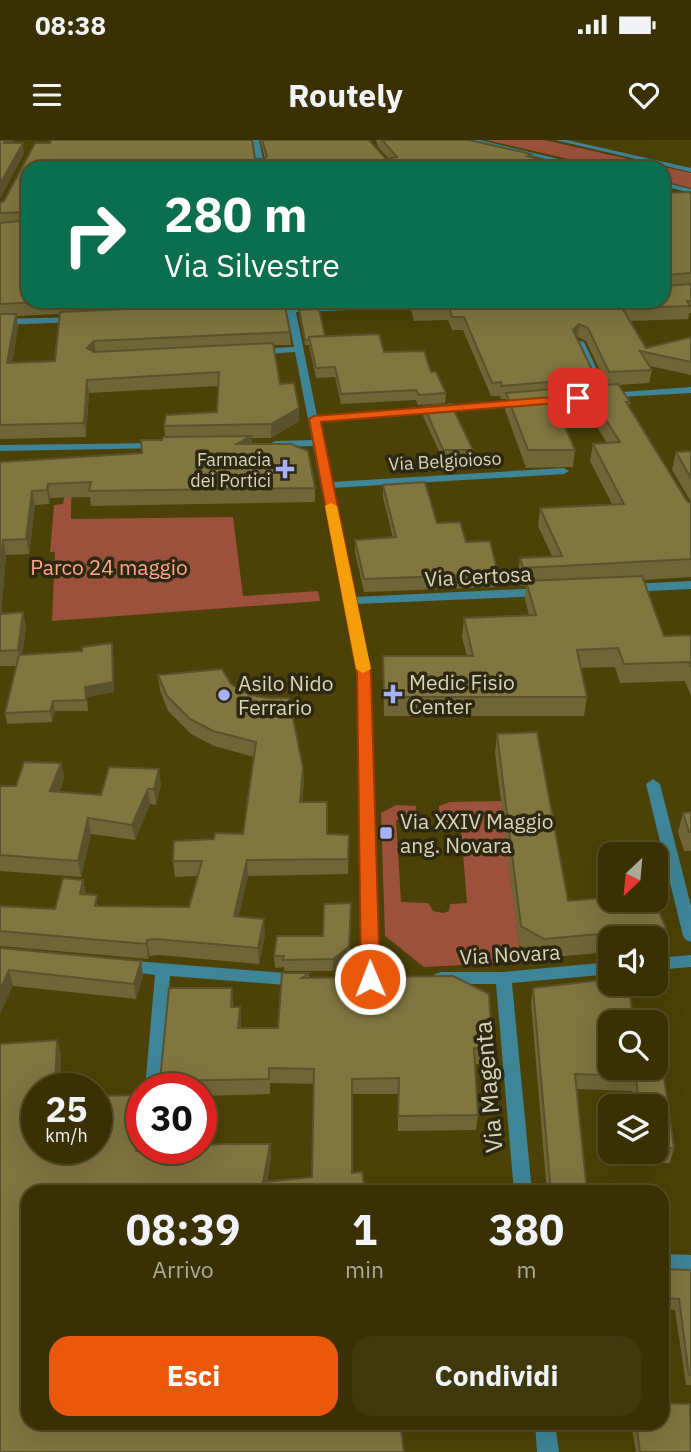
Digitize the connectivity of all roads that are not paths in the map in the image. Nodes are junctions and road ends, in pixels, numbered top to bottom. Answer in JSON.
{"nodes":[{"id":1,"x":256,"y":140,"type":"edge"},
{"id":2,"x":471,"y":140,"type":"edge"},
{"id":3,"x":558,"y":140,"type":"edge"},
{"id":4,"x":260,"y":161,"type":"edge"},
{"id":5,"x":562,"y":161,"type":"edge"},
{"id":6,"x":651,"y":161,"type":"edge"},
{"id":7,"x":670,"y":165,"type":"edge"},
{"id":8,"x":691,"y":170,"type":"edge"},
{"id":9,"x":670,"y":186,"type":"edge"},
{"id":10,"x":691,"y":191,"type":"edge"},
{"id":11,"x":283,"y":308,"type":"edge"},
{"id":12,"x":291,"y":308,"type":"edge"},
{"id":13,"x":279,"y":310,"type":"edge"},
{"id":14,"x":84,"y":319,"type":"edge"},
{"id":15,"x":0,"y":322,"type":"edge"},
{"id":16,"x":579,"y":342,"type":"edge"},
{"id":17,"x":300,"y":349,"type":"junction"},
{"id":18,"x":247,"y":352,"type":"edge"},
{"id":19,"x":691,"y":390,"type":"edge"},
{"id":20,"x":622,"y":395,"type":"junction"},
{"id":21,"x":604,"y":396,"type":"junction"},
{"id":22,"x":591,"y":397,"type":"edge"},
{"id":23,"x":539,"y":402,"type":"edge"},
{"id":24,"x":631,"y":411,"type":"edge"},
{"id":25,"x":314,"y":419,"type":"junction"},
{"id":26,"x":319,"y":443,"type":"junction"},
{"id":27,"x":257,"y":444,"type":"edge"},
{"id":28,"x":167,"y":446,"type":"edge"},
{"id":29,"x":0,"y":448,"type":"edge"},
{"id":30,"x":564,"y":471,"type":"edge"},
{"id":31,"x":327,"y":485,"type":"junction"},
{"id":32,"x":691,"y":585,"type":"edge"},
{"id":33,"x":610,"y":589,"type":"edge"},
{"id":34,"x":556,"y":591,"type":"edge"},
{"id":35,"x":351,"y":601,"type":"junction"},
{"id":36,"x":653,"y":784,"type":"dead end"},
{"id":37,"x":691,"y":936,"type":"edge"},
{"id":38,"x":691,"y":961,"type":"edge"},
{"id":39,"x":668,"y":963,"type":"edge"},
{"id":40,"x":109,"y":964,"type":"edge"},
{"id":41,"x":163,"y":969,"type":"junction"},
{"id":42,"x":598,"y":969,"type":"edge"},
{"id":43,"x":503,"y":978,"type":"junction"},
{"id":44,"x":371,"y":979,"type":"edge"},
{"id":45,"x":424,"y":979,"type":"edge"},
{"id":46,"x":318,"y":980,"type":"edge"},
{"id":47,"x":154,"y":1073,"type":"edge"},
{"id":48,"x":522,"y":1185,"type":"edge"},
{"id":49,"x":669,"y":1263,"type":"edge"},
{"id":50,"x":691,"y":1264,"type":"edge"},
{"id":51,"x":546,"y":1430,"type":"edge"},
{"id":52,"x":548,"y":1452,"type":"edge"}],
"edges":[{"from":1,"to":4,"type":"street"},
{"from":2,"to":5,"type":"street"},
{"from":3,"to":6,"type":"street"},
{"from":7,"to":8,"type":"street"},
{"from":9,"to":10,"type":"street"},
{"from":11,"to":13,"type":"street"},
{"from":12,"to":17,"type":"street"},
{"from":14,"to":15,"type":"street"},
{"from":16,"to":21,"type":"street"},
{"from":17,"to":18,"type":"street"},
{"from":17,"to":25,"type":"street"},
{"from":19,"to":20,"type":"street"},
{"from":20,"to":21,"type":"street"},
{"from":20,"to":24,"type":"street"},
{"from":21,"to":22,"type":"street"},
{"from":23,"to":25,"type":"street"},
{"from":25,"to":26,"type":"street"},
{"from":26,"to":27,"type":"street"},
{"from":26,"to":31,"type":"street"},
{"from":28,"to":29,"type":"street"},
{"from":30,"to":31,"type":"street","name":"Via Belgioioso"},
{"from":31,"to":35,"type":"street"},
{"from":32,"to":33,"type":"street"},
{"from":34,"to":35,"type":"street","name":"Via Certosa"},
{"from":35,"to":44,"type":"street"},
{"from":36,"to":37,"type":"street"},
{"from":38,"to":39,"type":"street"},
{"from":40,"to":41,"type":"street"},
{"from":41,"to":46,"type":"street"},
{"from":41,"to":47,"type":"street"},
{"from":42,"to":43,"type":"street","name":"Via Novara"},
{"from":43,"to":45,"type":"street","name":"Via Novara"},
{"from":43,"to":48,"type":"street","name":"Via Magenta"},
{"from":49,"to":50,"type":"street"},
{"from":51,"to":52,"type":"street"}]}
